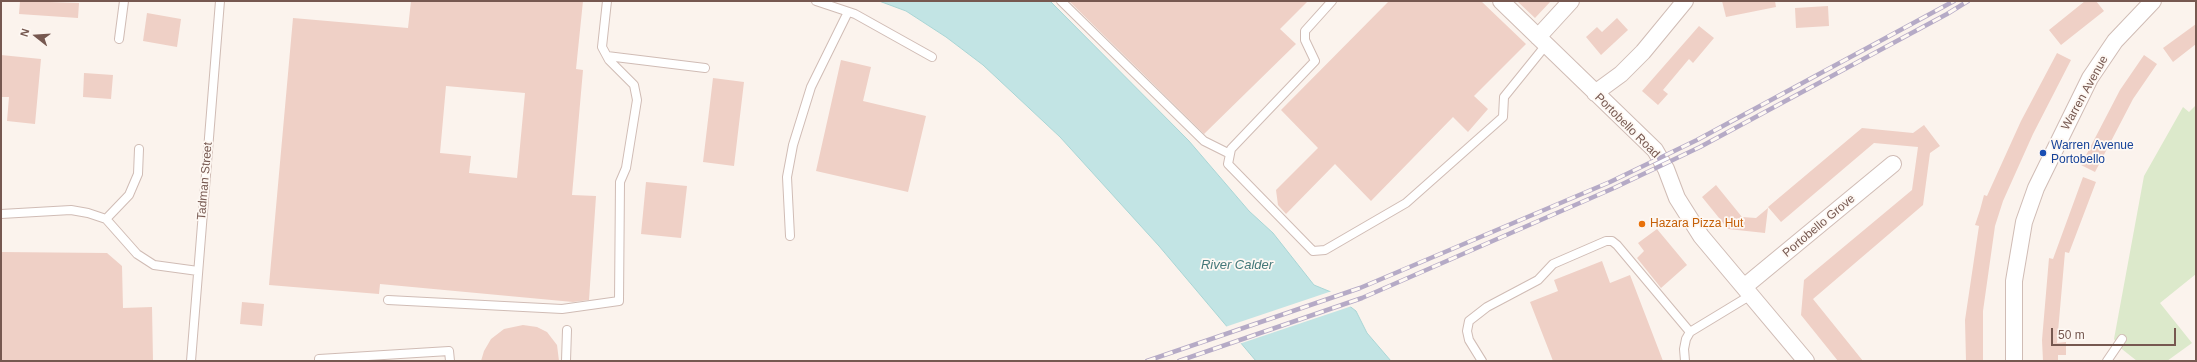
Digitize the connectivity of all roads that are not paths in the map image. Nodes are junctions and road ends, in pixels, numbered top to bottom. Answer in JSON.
{"nodes":[{"id":1,"x":124,"y":1,"type":"edge"},
{"id":2,"x":220,"y":1,"type":"edge"},
{"id":3,"x":607,"y":1,"type":"edge"},
{"id":4,"x":816,"y":1,"type":"edge"},
{"id":5,"x":1061,"y":1,"type":"edge"},
{"id":6,"x":1332,"y":1,"type":"edge"},
{"id":7,"x":1502,"y":1,"type":"edge"},
{"id":8,"x":1571,"y":1,"type":"edge"},
{"id":9,"x":1685,"y":1,"type":"edge"},
{"id":10,"x":2153,"y":1,"type":"edge"},
{"id":11,"x":848,"y":12,"type":"junction"},
{"id":12,"x":119,"y":38,"type":"dead end"},
{"id":13,"x":1542,"y":41,"type":"junction"},
{"id":14,"x":607,"y":56,"type":"junction"},
{"id":15,"x":932,"y":57,"type":"dead end"},
{"id":16,"x":705,"y":68,"type":"dead end"},
{"id":17,"x":1595,"y":93,"type":"junction"},
{"id":18,"x":139,"y":149,"type":"dead end"},
{"id":19,"x":1230,"y":154,"type":"junction"},
{"id":20,"x":1893,"y":164,"type":"dead end"},
{"id":21,"x":1,"y":214,"type":"edge"},
{"id":22,"x":106,"y":219,"type":"junction"},
{"id":23,"x":790,"y":236,"type":"dead end"},
{"id":24,"x":198,"y":271,"type":"junction"},
{"id":25,"x":1748,"y":291,"type":"junction"},
{"id":26,"x":388,"y":300,"type":"dead end"},
{"id":27,"x":567,"y":330,"type":"dead end"},
{"id":28,"x":1690,"y":332,"type":"junction"},
{"id":29,"x":2122,"y":339,"type":"dead end"},
{"id":30,"x":191,"y":361,"type":"edge"},
{"id":31,"x":318,"y":361,"type":"edge"},
{"id":32,"x":450,"y":361,"type":"edge"},
{"id":33,"x":566,"y":361,"type":"edge"},
{"id":34,"x":1482,"y":361,"type":"edge"},
{"id":35,"x":1685,"y":361,"type":"edge"},
{"id":36,"x":1806,"y":361,"type":"edge"},
{"id":37,"x":2014,"y":361,"type":"edge"},
{"id":38,"x":2107,"y":361,"type":"edge"}],
"edges":[{"from":1,"to":12,"type":"lane"},
{"from":2,"to":24,"type":"lane","name":"Tadman Street"},
{"from":3,"to":14,"type":"lane"},
{"from":4,"to":11,"type":"lane"},
{"from":5,"to":19,"type":"lane"},
{"from":6,"to":19,"type":"lane"},
{"from":7,"to":13,"type":"street","name":"Portobello Road"},
{"from":8,"to":13,"type":"street"},
{"from":9,"to":17,"type":"street"},
{"from":10,"to":37,"type":"street","name":"Warren Avenue"},
{"from":11,"to":15,"type":"lane"},
{"from":11,"to":23,"type":"lane"},
{"from":13,"to":17,"type":"street","name":"Portobello Road"},
{"from":13,"to":19,"type":"lane"},
{"from":14,"to":16,"type":"lane"},
{"from":14,"to":26,"type":"lane"},
{"from":17,"to":25,"type":"street","name":"Portobello Road"},
{"from":18,"to":22,"type":"lane"},
{"from":20,"to":25,"type":"street","name":"Portobello Grove"},
{"from":21,"to":22,"type":"lane"},
{"from":22,"to":24,"type":"lane"},
{"from":24,"to":30,"type":"lane","name":"Tadman Street"},
{"from":25,"to":28,"type":"lane"},
{"from":25,"to":36,"type":"street","name":"Portobello Road"},
{"from":27,"to":33,"type":"lane"},
{"from":28,"to":34,"type":"lane"},
{"from":28,"to":35,"type":"lane"},
{"from":29,"to":38,"type":"lane"},
{"from":31,"to":32,"type":"lane"}]}
